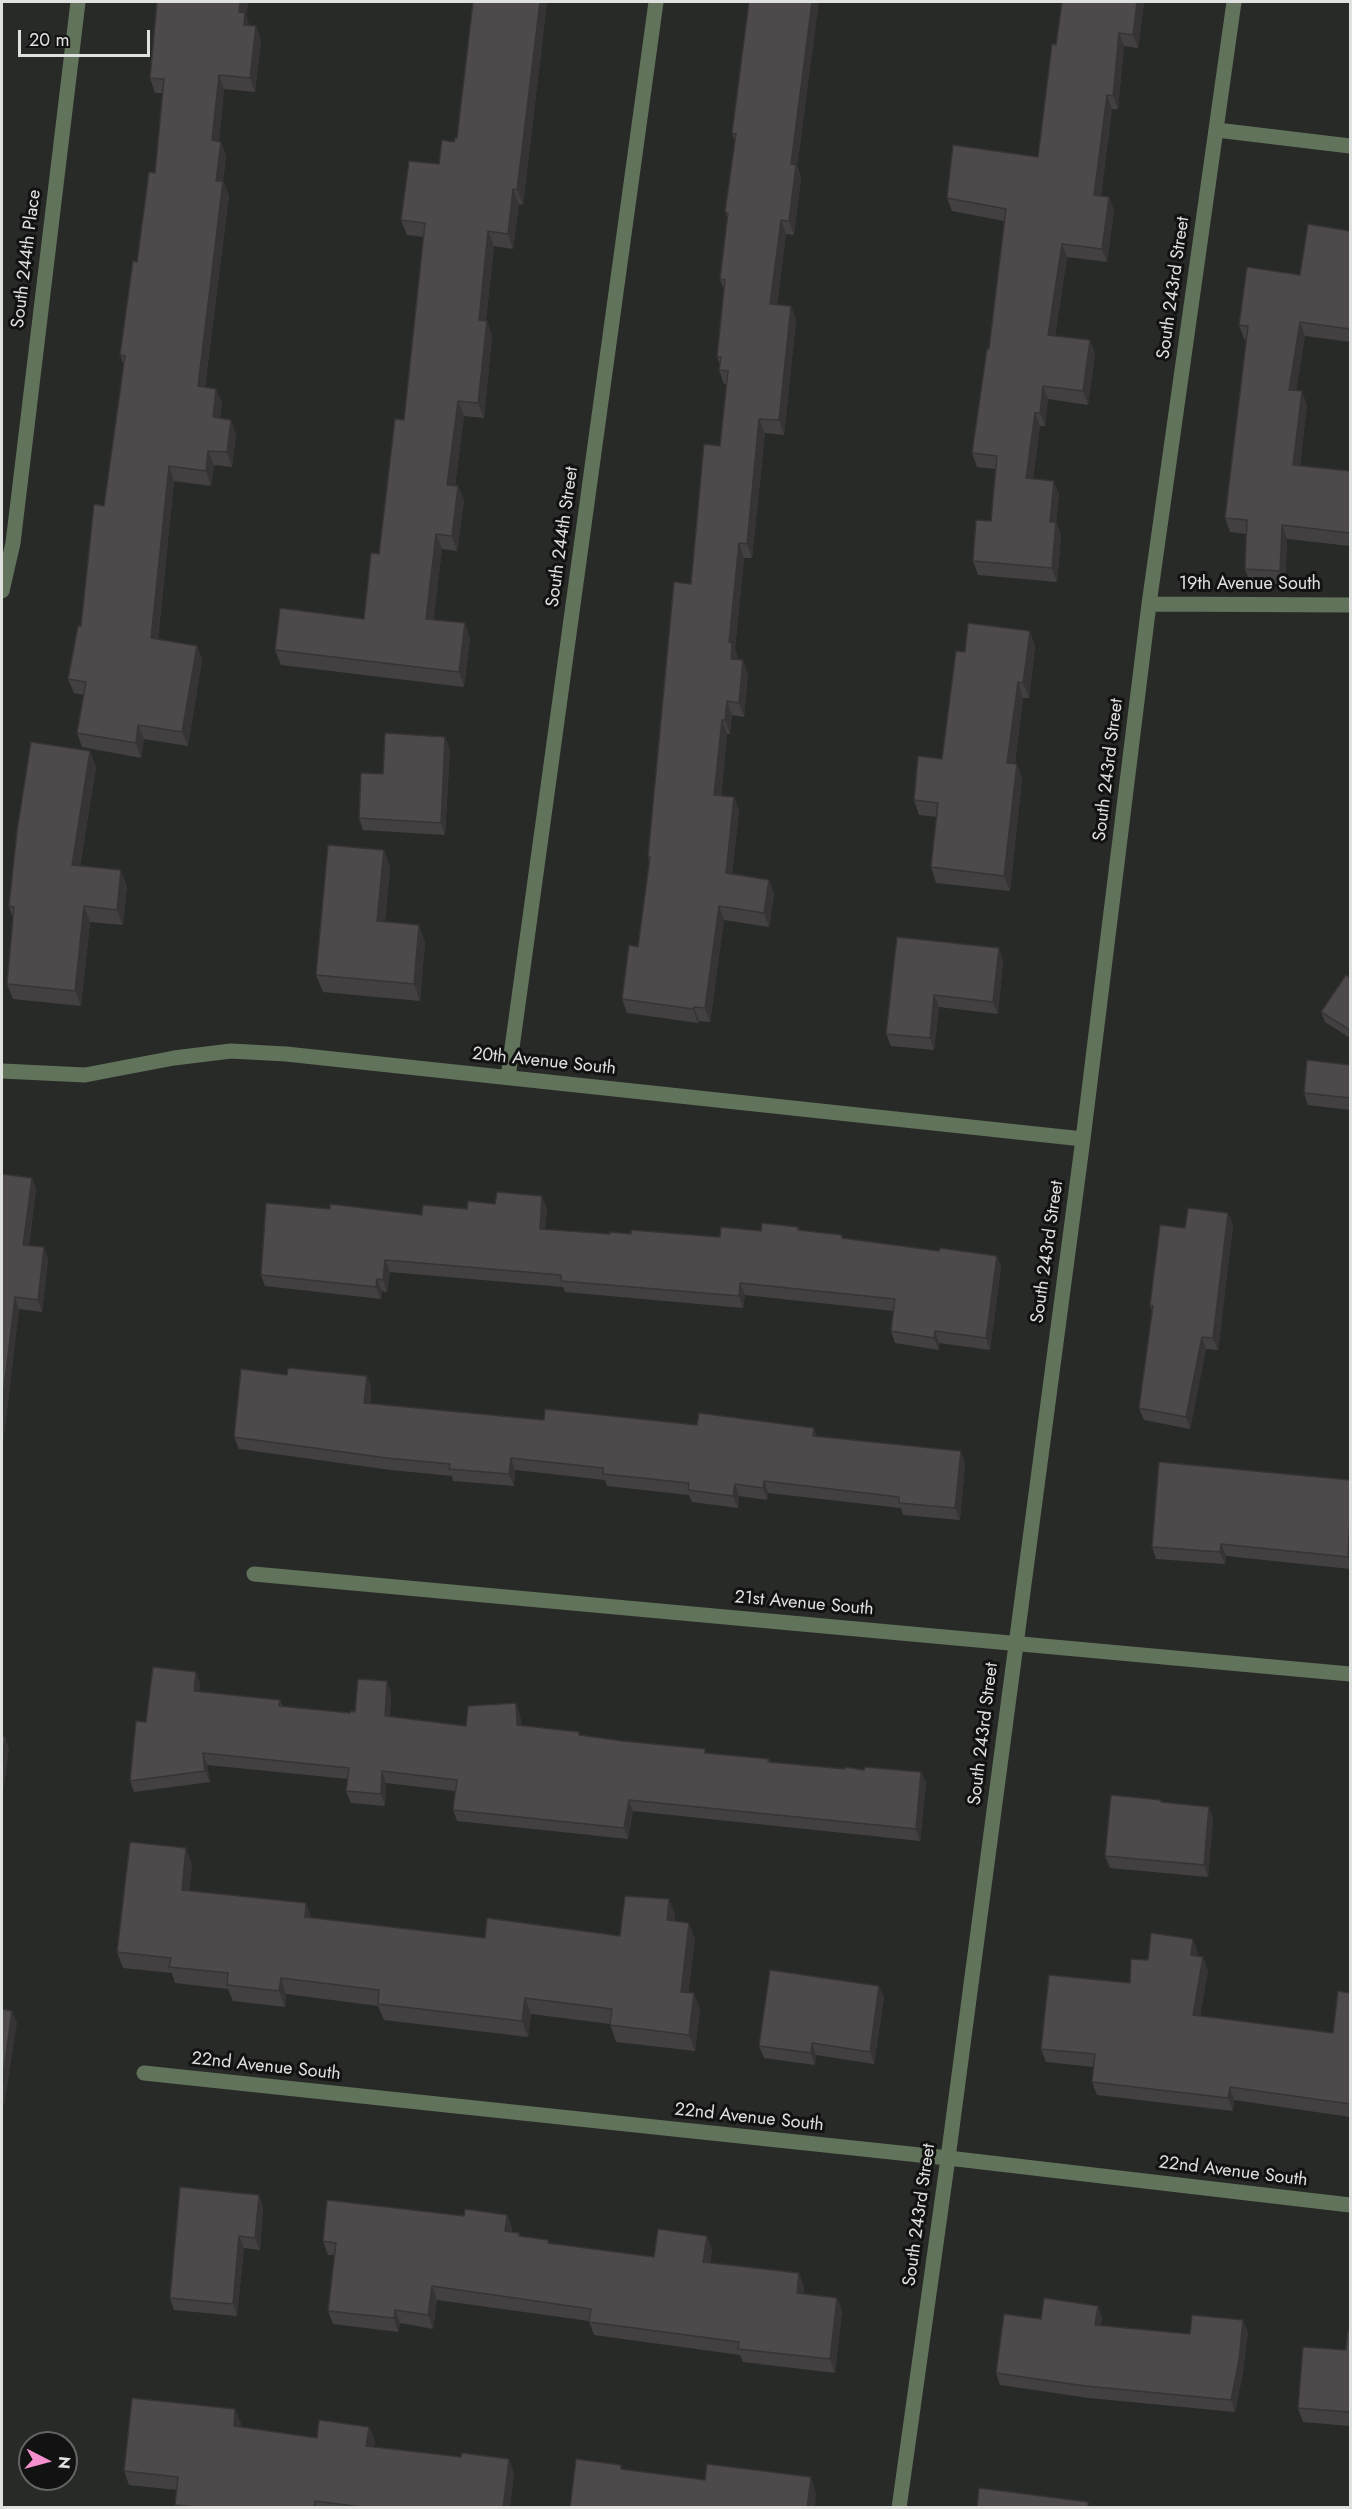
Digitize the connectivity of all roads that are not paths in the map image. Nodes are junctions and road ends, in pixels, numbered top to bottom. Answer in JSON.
{"nodes":[{"id":1,"x":78,"y":2,"type":"edge"},
{"id":2,"x":656,"y":2,"type":"edge"},
{"id":3,"x":1234,"y":2,"type":"edge"},
{"id":4,"x":1217,"y":130,"type":"junction"},
{"id":5,"x":1350,"y":146,"type":"edge"},
{"id":6,"x":2,"y":591,"type":"edge"},
{"id":7,"x":1149,"y":604,"type":"junction"},
{"id":8,"x":1350,"y":605,"type":"edge"},
{"id":9,"x":2,"y":1071,"type":"edge"},
{"id":10,"x":508,"y":1077,"type":"junction"},
{"id":11,"x":1083,"y":1139,"type":"junction"},
{"id":12,"x":254,"y":1574,"type":"dead end"},
{"id":13,"x":1015,"y":1642,"type":"junction"},
{"id":14,"x":1350,"y":1674,"type":"edge"},
{"id":15,"x":144,"y":2073,"type":"dead end"},
{"id":16,"x":948,"y":2158,"type":"junction"},
{"id":17,"x":1350,"y":2205,"type":"edge"},
{"id":18,"x":899,"y":2508,"type":"edge"}],
"edges":[{"from":1,"to":6,"type":"street","name":"South 244th Place"},
{"from":2,"to":10,"type":"street","name":"South 244th Street"},
{"from":3,"to":4,"type":"street","name":"South 243rd Street"},
{"from":4,"to":5,"type":"street"},
{"from":4,"to":7,"type":"street","name":"South 243rd Street"},
{"from":7,"to":8,"type":"street","name":"19th Avenue South"},
{"from":7,"to":11,"type":"street","name":"South 243rd Street"},
{"from":9,"to":10,"type":"street","name":"20th Avenue South"},
{"from":10,"to":11,"type":"street","name":"20th Avenue South"},
{"from":11,"to":13,"type":"street","name":"South 243rd Street"},
{"from":12,"to":13,"type":"street","name":"21st Avenue South"},
{"from":13,"to":14,"type":"street","name":"21st Avenue South"},
{"from":13,"to":16,"type":"street","name":"South 243rd Street"},
{"from":15,"to":16,"type":"street","name":"22nd Avenue South"},
{"from":16,"to":17,"type":"street","name":"22nd Avenue South"},
{"from":16,"to":18,"type":"street","name":"South 243rd Street"}]}
